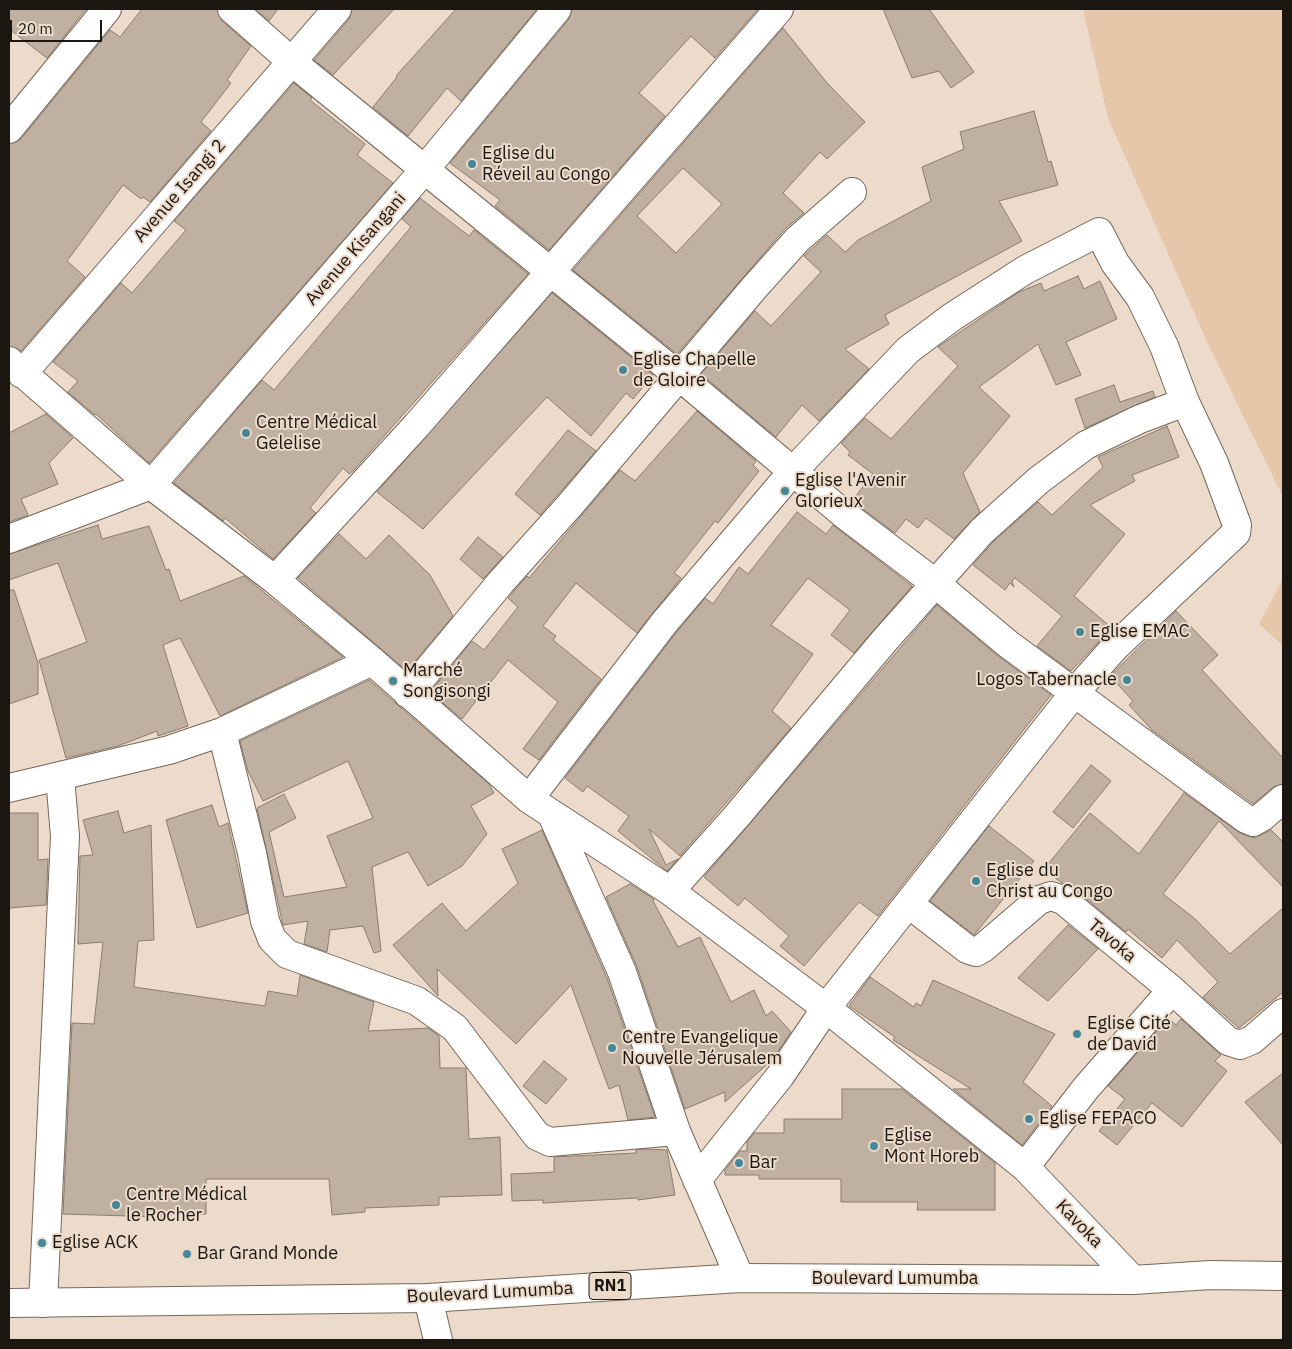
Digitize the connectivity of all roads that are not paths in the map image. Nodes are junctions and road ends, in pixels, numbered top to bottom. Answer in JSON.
{"nodes":[{"id":1,"x":107,"y":9,"type":"edge"},
{"id":2,"x":232,"y":9,"type":"edge"},
{"id":3,"x":337,"y":9,"type":"edge"},
{"id":4,"x":557,"y":9,"type":"edge"},
{"id":5,"x":779,"y":9,"type":"edge"},
{"id":6,"x":291,"y":61,"type":"junction"},
{"id":7,"x":9,"y":129,"type":"edge"},
{"id":8,"x":425,"y":169,"type":"junction"},
{"id":9,"x":852,"y":192,"type":"dead end"},
{"id":10,"x":548,"y":271,"type":"junction"},
{"id":11,"x":16,"y":367,"type":"edge"},
{"id":12,"x":680,"y":376,"type":"junction"},
{"id":13,"x":1185,"y":402,"type":"junction"},
{"id":14,"x":793,"y":471,"type":"junction"},
{"id":15,"x":151,"y":485,"type":"junction"},
{"id":16,"x":9,"y":539,"type":"edge"},
{"id":17,"x":275,"y":580,"type":"junction"},
{"id":18,"x":935,"y":583,"type":"junction"},
{"id":19,"x":372,"y":661,"type":"junction"},
{"id":20,"x":1075,"y":692,"type":"junction"},
{"id":21,"x":408,"y":694,"type":"junction"},
{"id":22,"x":222,"y":732,"type":"junction"},
{"id":23,"x":60,"y":777,"type":"junction"},
{"id":24,"x":9,"y":788,"type":"edge"},
{"id":25,"x":529,"y":799,"type":"junction"},
{"id":26,"x":1283,"y":799,"type":"edge"},
{"id":27,"x":553,"y":817,"type":"junction"},
{"id":28,"x":670,"y":891,"type":"junction"},
{"id":29,"x":909,"y":904,"type":"junction"},
{"id":30,"x":1172,"y":990,"type":"junction"},
{"id":31,"x":826,"y":1008,"type":"junction"},
{"id":32,"x":1283,"y":1013,"type":"edge"},
{"id":33,"x":676,"y":1131,"type":"junction"},
{"id":34,"x":1025,"y":1167,"type":"junction"},
{"id":35,"x":697,"y":1180,"type":"junction"},
{"id":36,"x":1283,"y":1276,"type":"edge"},
{"id":37,"x":740,"y":1278,"type":"junction"},
{"id":38,"x":1133,"y":1280,"type":"junction"},
{"id":39,"x":428,"y":1298,"type":"junction"},
{"id":40,"x":9,"y":1303,"type":"edge"},
{"id":41,"x":43,"y":1303,"type":"junction"},
{"id":42,"x":438,"y":1340,"type":"edge"}],
"edges":[{"from":1,"to":7,"type":"main road"},
{"from":2,"to":6,"type":"main road"},
{"from":3,"to":6,"type":"main road","name":"Avenue Isangi 2"},
{"from":4,"to":8,"type":"main road","name":"Avenue Kisangani"},
{"from":5,"to":10,"type":"main road"},
{"from":6,"to":8,"type":"main road"},
{"from":6,"to":11,"type":"main road","name":"Avenue Isangi 2"},
{"from":8,"to":10,"type":"main road"},
{"from":8,"to":15,"type":"main road","name":"Avenue Kisangani"},
{"from":9,"to":12,"type":"main road"},
{"from":10,"to":12,"type":"main road"},
{"from":10,"to":17,"type":"main road"},
{"from":11,"to":15,"type":"main road","name":"Kavoka"},
{"from":12,"to":14,"type":"main road"},
{"from":12,"to":21,"type":"main road"},
{"from":13,"to":14,"type":"main road"},
{"from":13,"to":18,"type":"main road"},
{"from":13,"to":20,"type":"main road"},
{"from":14,"to":18,"type":"main road"},
{"from":14,"to":25,"type":"main road"},
{"from":15,"to":16,"type":"main road"},
{"from":15,"to":17,"type":"main road","name":"Kavoka"},
{"from":17,"to":19,"type":"main road","name":"Kavoka"},
{"from":18,"to":20,"type":"main road"},
{"from":18,"to":28,"type":"main road"},
{"from":19,"to":21,"type":"main road","name":"Kavoka"},
{"from":19,"to":22,"type":"main road"},
{"from":20,"to":26,"type":"main road"},
{"from":20,"to":29,"type":"main road"},
{"from":21,"to":25,"type":"main road","name":"Kavoka"},
{"from":22,"to":23,"type":"main road"},
{"from":22,"to":33,"type":"main road"},
{"from":23,"to":24,"type":"main road"},
{"from":23,"to":41,"type":"main road"},
{"from":25,"to":27,"type":"main road","name":"Kavoka"},
{"from":27,"to":28,"type":"main road","name":"Kavoka"},
{"from":27,"to":33,"type":"main road"},
{"from":28,"to":31,"type":"main road","name":"Kavoka"},
{"from":29,"to":30,"type":"main road","name":"Tavoka"},
{"from":29,"to":31,"type":"main road"},
{"from":30,"to":32,"type":"main road","name":"Tavoka"},
{"from":30,"to":34,"type":"main road"},
{"from":31,"to":34,"type":"main road","name":"Kavoka"},
{"from":31,"to":35,"type":"main road"},
{"from":33,"to":35,"type":"main road"},
{"from":34,"to":38,"type":"main road","name":"Kavoka"},
{"from":35,"to":37,"type":"main road"},
{"from":36,"to":38,"type":"main road","name":"Boulevard Lumumba","number":"RN1"},
{"from":37,"to":38,"type":"main road","name":"Boulevard Lumumba","number":"RN1"},
{"from":37,"to":39,"type":"main road","name":"Boulevard Lumumba","number":"RN1"},
{"from":39,"to":41,"type":"main road","name":"Boulevard Lumumba","number":"RN1"},
{"from":39,"to":42,"type":"main road"},
{"from":40,"to":41,"type":"main road","name":"Boulevard Lumumba","number":"RN1"}]}
